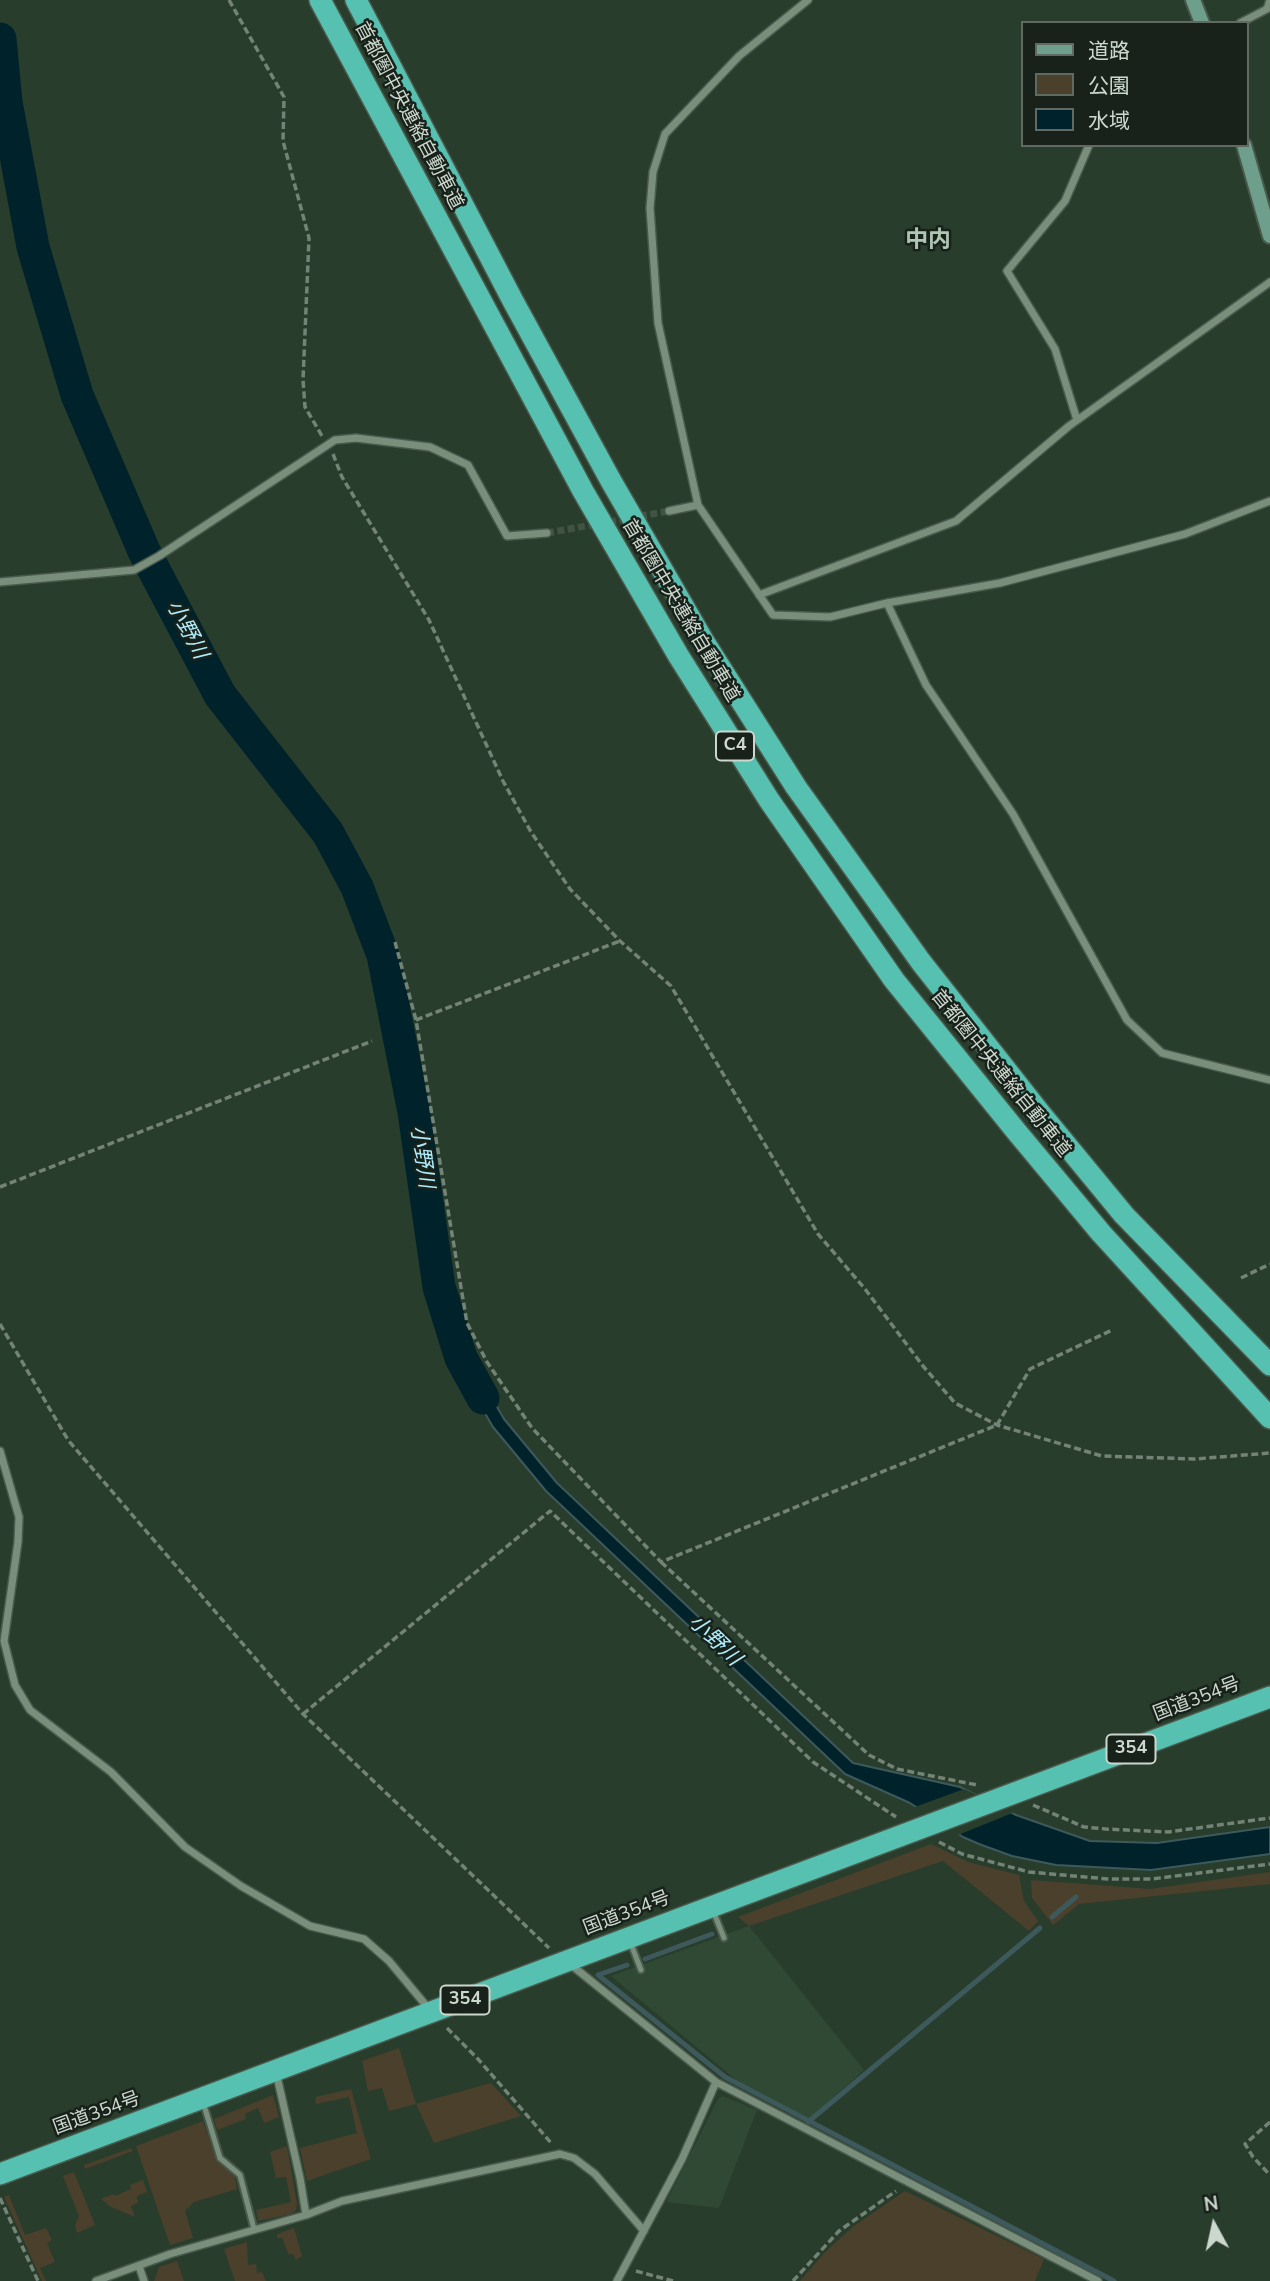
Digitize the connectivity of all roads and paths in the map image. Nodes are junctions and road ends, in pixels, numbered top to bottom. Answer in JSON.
{"nodes":[{"id":1,"x":229,"y":0,"type":"edge"},
{"id":2,"x":320,"y":0,"type":"edge"},
{"id":3,"x":356,"y":0,"type":"edge"},
{"id":4,"x":808,"y":0,"type":"edge"},
{"id":5,"x":1193,"y":0,"type":"edge"},
{"id":6,"x":1270,"y":0,"type":"edge"},
{"id":7,"x":1269,"y":12,"type":"edge"},
{"id":8,"x":1201,"y":21,"type":"edge"},
{"id":9,"x":1245,"y":21,"type":"edge"},
{"id":10,"x":1088,"y":147,"type":"edge"},
{"id":11,"x":1245,"y":147,"type":"edge"},
{"id":12,"x":1269,"y":228,"type":"edge"},
{"id":13,"x":1270,"y":282,"type":"edge"},
{"id":14,"x":1077,"y":420,"type":"junction"},
{"id":15,"x":329,"y":444,"type":"junction"},
{"id":16,"x":1270,"y":501,"type":"edge"},
{"id":17,"x":698,"y":505,"type":"junction"},
{"id":18,"x":669,"y":511,"type":"tunnel mouth"},
{"id":19,"x":547,"y":533,"type":"tunnel mouth"},
{"id":20,"x":0,"y":582,"type":"edge"},
{"id":21,"x":760,"y":594,"type":"junction"},
{"id":22,"x":887,"y":603,"type":"junction"},
{"id":23,"x":621,"y":941,"type":"junction"},
{"id":24,"x":395,"y":942,"type":"dead end"},
{"id":25,"x":415,"y":1020,"type":"junction"},
{"id":26,"x":372,"y":1041,"type":"dead end"},
{"id":27,"x":1270,"y":1080,"type":"edge"},
{"id":28,"x":0,"y":1187,"type":"edge"},
{"id":29,"x":1270,"y":1264,"type":"edge"},
{"id":30,"x":1241,"y":1278,"type":"dead end"},
{"id":31,"x":0,"y":1324,"type":"edge"},
{"id":32,"x":1112,"y":1330,"type":"dead end"},
{"id":33,"x":1270,"y":1365,"type":"edge"},
{"id":34,"x":1268,"y":1415,"type":"edge"},
{"id":35,"x":997,"y":1425,"type":"junction"},
{"id":36,"x":0,"y":1451,"type":"edge"},
{"id":37,"x":1270,"y":1453,"type":"edge"},
{"id":38,"x":661,"y":1562,"type":"junction"},
{"id":39,"x":2,"y":1641,"type":"edge"},
{"id":40,"x":1270,"y":1697,"type":"edge"},
{"id":41,"x":303,"y":1714,"type":"junction"},
{"id":42,"x":1008,"y":1795,"type":"junction"},
{"id":43,"x":1270,"y":1818,"type":"edge"},
{"id":44,"x":922,"y":1826,"type":"junction"},
{"id":45,"x":1270,"y":1864,"type":"edge"},
{"id":46,"x":712,"y":1906,"type":"junction"},
{"id":47,"x":628,"y":1938,"type":"junction"},
{"id":48,"x":724,"y":1938,"type":"dead end"},
{"id":49,"x":567,"y":1962,"type":"junction"},
{"id":50,"x":641,"y":1970,"type":"dead end"},
{"id":51,"x":432,"y":2012,"type":"junction"},
{"id":52,"x":276,"y":2071,"type":"junction"},
{"id":53,"x":716,"y":2082,"type":"junction"},
{"id":54,"x":202,"y":2099,"type":"junction"},
{"id":55,"x":1270,"y":2122,"type":"edge"},
{"id":56,"x":560,"y":2154,"type":"junction"},
{"id":57,"x":0,"y":2174,"type":"edge"},
{"id":58,"x":1270,"y":2175,"type":"edge"},
{"id":59,"x":908,"y":2182,"type":"junction"},
{"id":60,"x":0,"y":2198,"type":"edge"},
{"id":61,"x":306,"y":2215,"type":"junction"},
{"id":62,"x":254,"y":2229,"type":"junction"},
{"id":63,"x":644,"y":2231,"type":"junction"},
{"id":64,"x":139,"y":2266,"type":"junction"},
{"id":65,"x":624,"y":2268,"type":"junction"},
{"id":66,"x":38,"y":2281,"type":"edge"},
{"id":67,"x":96,"y":2281,"type":"edge"},
{"id":68,"x":145,"y":2281,"type":"edge"},
{"id":69,"x":617,"y":2281,"type":"edge"},
{"id":70,"x":673,"y":2281,"type":"edge"},
{"id":71,"x":793,"y":2281,"type":"edge"},
{"id":72,"x":1098,"y":2281,"type":"edge"}],
"edges":[{"from":1,"to":15,"type":"path"},
{"from":2,"to":34,"type":"highway","name":"首都圏中央連絡自動車道","number":"C4"},
{"from":3,"to":33,"type":"highway","name":"首都圏中央連絡自動車道","number":"C4"},
{"from":4,"to":17,"type":"street"},
{"from":5,"to":8,"type":"street"},
{"from":6,"to":7,"type":"street"},
{"from":7,"to":9,"type":"street"},
{"from":10,"to":14,"type":"street"},
{"from":11,"to":12,"type":"street"},
{"from":13,"to":14,"type":"street"},
{"from":14,"to":21,"type":"street"},
{"from":15,"to":19,"type":"street"},
{"from":15,"to":20,"type":"street"},
{"from":15,"to":23,"type":"path"},
{"from":16,"to":22,"type":"street"},
{"from":17,"to":18,"type":"street"},
{"from":17,"to":21,"type":"street"},
{"from":21,"to":22,"type":"street"},
{"from":22,"to":27,"type":"street"},
{"from":23,"to":25,"type":"path"},
{"from":23,"to":35,"type":"path"},
{"from":24,"to":25,"type":"path"},
{"from":25,"to":38,"type":"path"},
{"from":26,"to":28,"type":"path"},
{"from":29,"to":30,"type":"path"},
{"from":31,"to":41,"type":"path"},
{"from":32,"to":35,"type":"path"},
{"from":35,"to":37,"type":"path"},
{"from":35,"to":38,"type":"path"},
{"from":36,"to":39,"type":"street"},
{"from":38,"to":42,"type":"path"},
{"from":39,"to":51,"type":"street"},
{"from":40,"to":42,"type":"highway","name":"国道354号","number":"354"},
{"from":41,"to":44,"type":"path"},
{"from":41,"to":49,"type":"path"},
{"from":42,"to":43,"type":"path"},
{"from":42,"to":44,"type":"highway","name":"国道354号","number":"354"},
{"from":44,"to":45,"type":"path"},
{"from":44,"to":46,"type":"highway","name":"国道354号","number":"354"},
{"from":46,"to":47,"type":"highway","name":"国道354号","number":"354"},
{"from":46,"to":48,"type":"lane"},
{"from":47,"to":49,"type":"highway","name":"国道354号","number":"354"},
{"from":47,"to":50,"type":"lane"},
{"from":49,"to":51,"type":"highway","name":"国道354号","number":"354"},
{"from":49,"to":53,"type":"street"},
{"from":51,"to":52,"type":"highway","name":"国道354号","number":"354"},
{"from":51,"to":56,"type":"path"},
{"from":52,"to":54,"type":"highway","name":"国道354号","number":"354"},
{"from":52,"to":61,"type":"street"},
{"from":53,"to":59,"type":"street"},
{"from":53,"to":63,"type":"street"},
{"from":54,"to":57,"type":"highway","name":"国道354号","number":"354"},
{"from":54,"to":62,"type":"lane"},
{"from":55,"to":58,"type":"path"},
{"from":56,"to":61,"type":"street"},
{"from":56,"to":63,"type":"street"},
{"from":59,"to":71,"type":"path"},
{"from":59,"to":72,"type":"street"},
{"from":60,"to":66,"type":"path"},
{"from":61,"to":62,"type":"street"},
{"from":62,"to":64,"type":"street"},
{"from":63,"to":65,"type":"street"},
{"from":64,"to":67,"type":"street"},
{"from":64,"to":68,"type":"street"},
{"from":65,"to":69,"type":"street"},
{"from":65,"to":70,"type":"path"}]}
